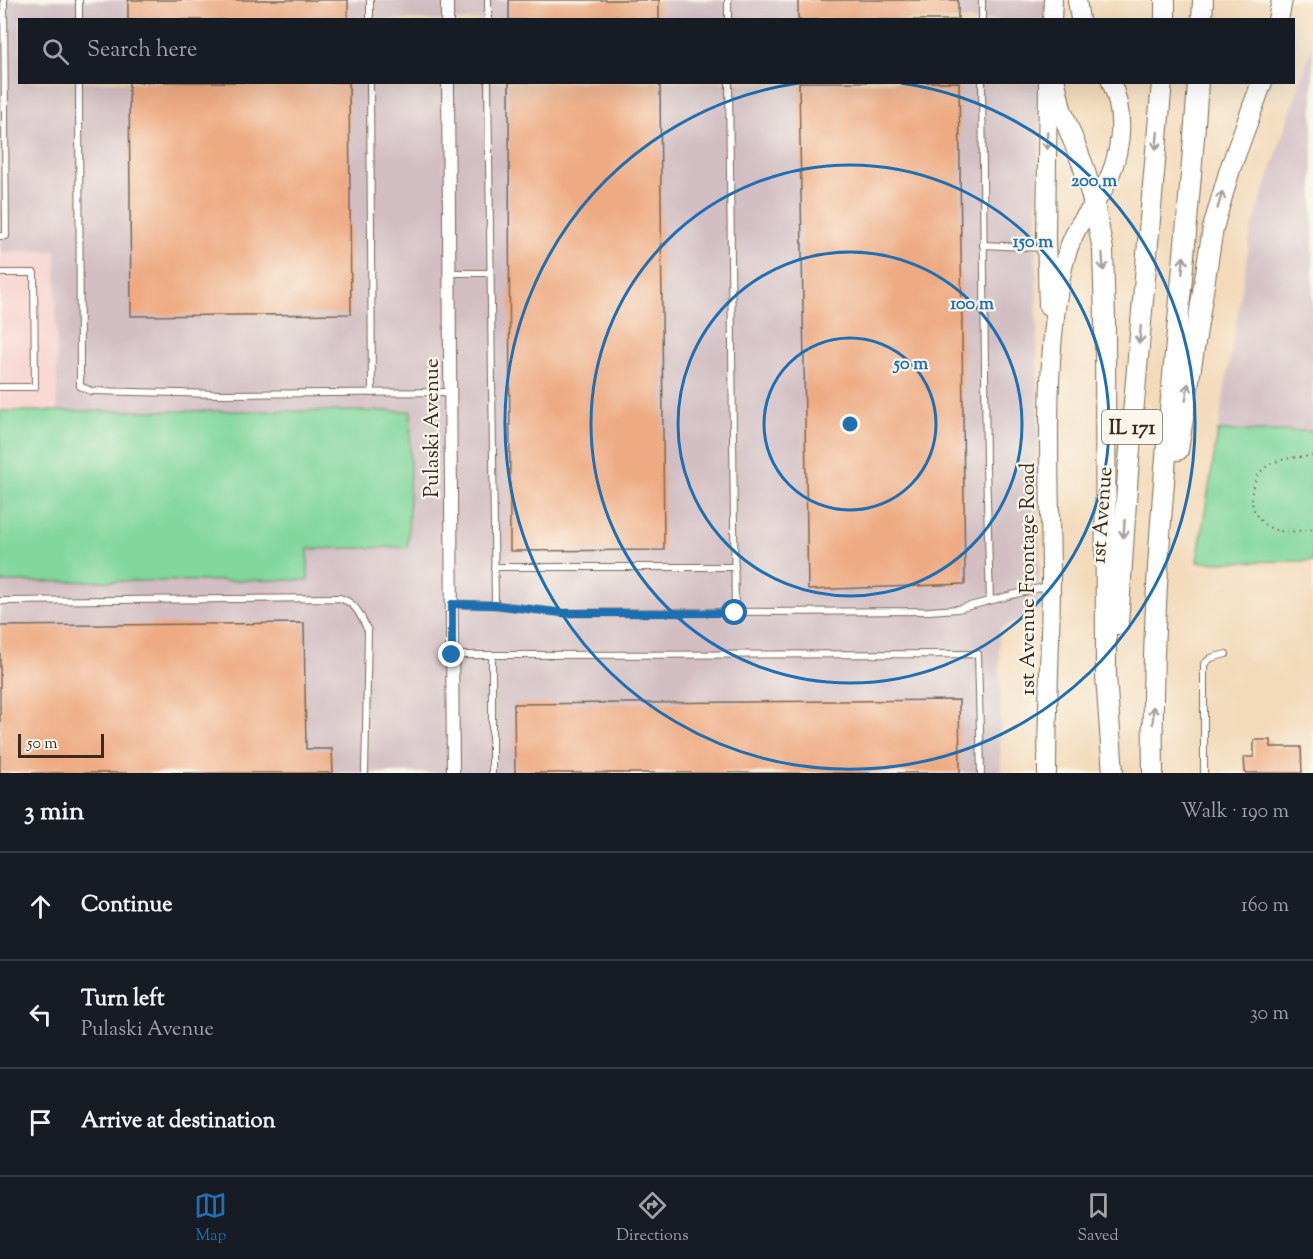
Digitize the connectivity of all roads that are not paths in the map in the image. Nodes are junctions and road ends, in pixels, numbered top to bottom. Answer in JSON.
{"nodes":[{"id":1,"x":79,"y":0,"type":"edge"},
{"id":2,"x":370,"y":0,"type":"edge"},
{"id":3,"x":447,"y":0,"type":"edge"},
{"id":4,"x":489,"y":0,"type":"edge"},
{"id":5,"x":728,"y":0,"type":"edge"},
{"id":6,"x":982,"y":0,"type":"edge"},
{"id":7,"x":1053,"y":0,"type":"edge"},
{"id":8,"x":1077,"y":0,"type":"edge"},
{"id":9,"x":1166,"y":0,"type":"edge"},
{"id":10,"x":1203,"y":0,"type":"edge"},
{"id":11,"x":1282,"y":0,"type":"edge"},
{"id":12,"x":3,"y":4,"type":"edge"},
{"id":13,"x":79,"y":18,"type":"edge"},
{"id":14,"x":370,"y":18,"type":"edge"},
{"id":15,"x":447,"y":18,"type":"edge"},
{"id":16,"x":488,"y":18,"type":"edge"},
{"id":17,"x":728,"y":18,"type":"edge"},
{"id":18,"x":982,"y":18,"type":"edge"},
{"id":19,"x":1052,"y":18,"type":"edge"},
{"id":20,"x":1080,"y":18,"type":"edge"},
{"id":21,"x":1165,"y":18,"type":"edge"},
{"id":22,"x":1202,"y":18,"type":"edge"},
{"id":23,"x":1278,"y":18,"type":"edge"},
{"id":24,"x":79,"y":84,"type":"edge"},
{"id":25,"x":370,"y":84,"type":"edge"},
{"id":26,"x":448,"y":84,"type":"edge"},
{"id":27,"x":488,"y":84,"type":"edge"},
{"id":28,"x":729,"y":84,"type":"edge"},
{"id":29,"x":982,"y":84,"type":"edge"},
{"id":30,"x":1048,"y":84,"type":"edge"},
{"id":31,"x":1055,"y":84,"type":"edge"},
{"id":32,"x":1112,"y":84,"type":"edge"},
{"id":33,"x":1162,"y":84,"type":"edge"},
{"id":34,"x":1198,"y":84,"type":"edge"},
{"id":35,"x":1261,"y":84,"type":"edge"},
{"id":36,"x":1094,"y":204,"type":"junction"},
{"id":37,"x":0,"y":236,"type":"edge"},
{"id":38,"x":983,"y":246,"type":"junction"},
{"id":39,"x":1047,"y":248,"type":"junction"},
{"id":40,"x":0,"y":273,"type":"edge"},
{"id":41,"x":450,"y":273,"type":"junction"},
{"id":42,"x":490,"y":273,"type":"junction"},
{"id":43,"x":1051,"y":384,"type":"junction"},
{"id":44,"x":0,"y":387,"type":"edge"},
{"id":45,"x":451,"y":392,"type":"junction"},
{"id":46,"x":372,"y":393,"type":"junction"},
{"id":47,"x":494,"y":567,"type":"junction"},
{"id":48,"x":735,"y":567,"type":"junction"},
{"id":49,"x":1051,"y":585,"type":"junction"},
{"id":50,"x":1156,"y":595,"type":"junction"},
{"id":51,"x":0,"y":600,"type":"edge"},
{"id":52,"x":990,"y":601,"type":"junction"},
{"id":53,"x":452,"y":604,"type":"junction"},
{"id":54,"x":495,"y":605,"type":"junction"},
{"id":55,"x":735,"y":613,"type":"junction"},
{"id":56,"x":1226,"y":654,"type":"dead end"},
{"id":57,"x":452,"y":655,"type":"junction"},
{"id":58,"x":492,"y":655,"type":"junction"},
{"id":59,"x":365,"y":773,"type":"edge"},
{"id":60,"x":453,"y":773,"type":"edge"},
{"id":61,"x":492,"y":773,"type":"edge"},
{"id":62,"x":981,"y":773,"type":"edge"},
{"id":63,"x":1047,"y":773,"type":"edge"},
{"id":64,"x":1114,"y":773,"type":"edge"},
{"id":65,"x":1153,"y":773,"type":"edge"},
{"id":66,"x":1204,"y":773,"type":"edge"}],
"edges":[{"from":1,"to":13,"type":"lane"},
{"from":2,"to":14,"type":"lane"},
{"from":3,"to":15,"type":"street"},
{"from":4,"to":16,"type":"lane"},
{"from":5,"to":17,"type":"lane"},
{"from":6,"to":18,"type":"lane"},
{"from":7,"to":19,"type":"street"},
{"from":8,"to":20,"type":"street"},
{"from":9,"to":21,"type":"main road"},
{"from":10,"to":22,"type":"main road"},
{"from":11,"to":23,"type":"main road"},
{"from":12,"to":37,"type":"lane"},
{"from":24,"to":46,"type":"lane"},
{"from":25,"to":46,"type":"lane"},
{"from":26,"to":41,"type":"street","name":"Pulaski Avenue"},
{"from":27,"to":42,"type":"lane"},
{"from":28,"to":48,"type":"lane"},
{"from":29,"to":38,"type":"lane"},
{"from":30,"to":39,"type":"street","name":"1st Avenue Frontage Road","one_way":true},
{"from":31,"to":36,"type":"main road"},
{"from":32,"to":36,"type":"street","name":"1st Avenue Frontage Road"},
{"from":33,"to":64,"type":"main road","name":"1st Avenue","number":"IL 171","one_way":true},
{"from":50,"to":34,"type":"main road","number":"IL 171","one_way":true},
{"from":50,"to":35,"type":"main road","one_way":true},
{"from":36,"to":43,"type":"street","name":"1st Avenue Frontage Road"},
{"from":36,"to":64,"type":"main road","one_way":true},
{"from":38,"to":39,"type":"lane"},
{"from":38,"to":52,"type":"lane"},
{"from":39,"to":43,"type":"street","name":"1st Avenue Frontage Road"},
{"from":40,"to":44,"type":"lane"},
{"from":41,"to":42,"type":"lane"},
{"from":41,"to":45,"type":"street","name":"Pulaski Avenue"},
{"from":42,"to":47,"type":"lane"},
{"from":43,"to":49,"type":"street","name":"1st Avenue Frontage Road"},
{"from":45,"to":46,"type":"lane"},
{"from":45,"to":53,"type":"street","name":"Pulaski Avenue"},
{"from":47,"to":48,"type":"lane"},
{"from":47,"to":54,"type":"lane"},
{"from":48,"to":55,"type":"lane"},
{"from":49,"to":52,"type":"lane"},
{"from":49,"to":63,"type":"street","name":"1st Avenue Frontage Road"},
{"from":65,"to":50,"type":"main road","number":"IL 171","one_way":true},
{"from":51,"to":59,"type":"lane"},
{"from":52,"to":55,"type":"lane"},
{"from":53,"to":54,"type":"lane"},
{"from":53,"to":57,"type":"street","name":"Pulaski Avenue"},
{"from":54,"to":55,"type":"lane"},
{"from":56,"to":66,"type":"lane"},
{"from":57,"to":58,"type":"lane"},
{"from":57,"to":60,"type":"street","name":"Pulaski Avenue"},
{"from":58,"to":61,"type":"lane"},
{"from":58,"to":62,"type":"lane"}]}
